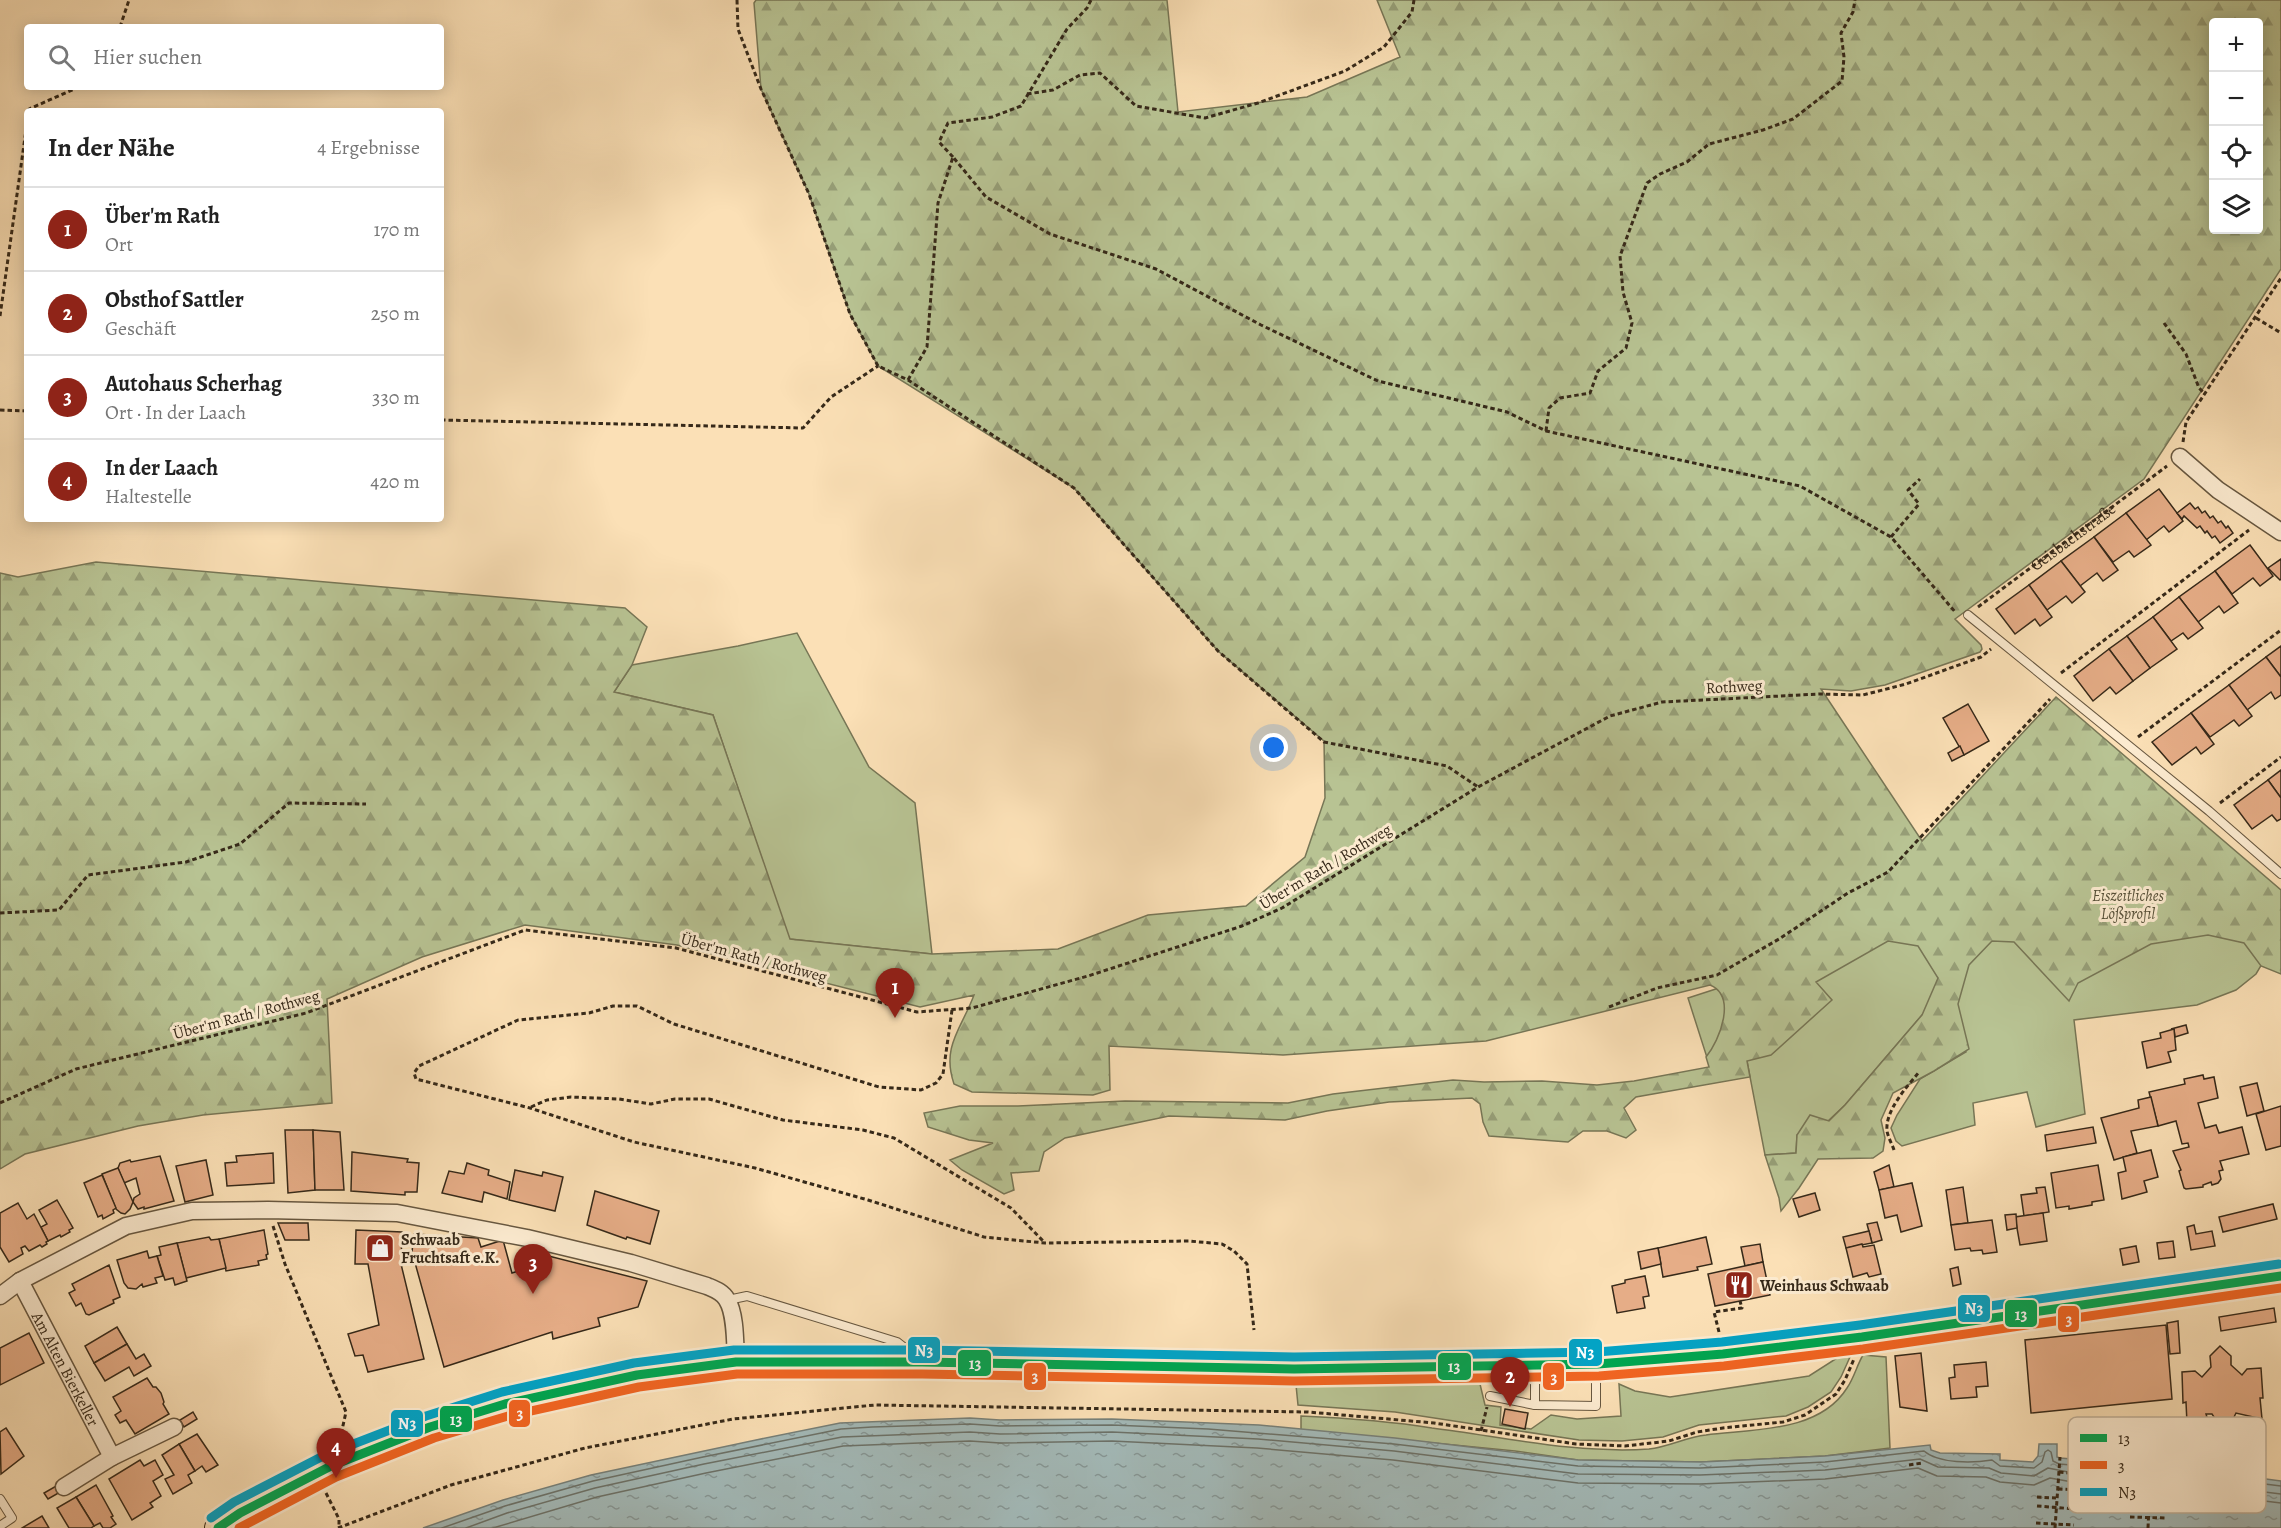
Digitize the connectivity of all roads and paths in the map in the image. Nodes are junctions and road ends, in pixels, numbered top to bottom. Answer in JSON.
{"nodes":[{"id":1,"x":129,"y":0,"type":"edge"},
{"id":2,"x":737,"y":0,"type":"edge"},
{"id":3,"x":1091,"y":0,"type":"edge"},
{"id":4,"x":1414,"y":0,"type":"edge"},
{"id":5,"x":1855,"y":0,"type":"edge"},
{"id":6,"x":121,"y":24,"type":"edge"},
{"id":7,"x":72,"y":90,"type":"edge"},
{"id":8,"x":1028,"y":94,"type":"junction"},
{"id":9,"x":31,"y":108,"type":"edge"},
{"id":10,"x":24,"y":144,"type":"edge"},
{"id":11,"x":953,"y":157,"type":"junction"},
{"id":12,"x":2281,"y":278,"type":"edge"},
{"id":13,"x":0,"y":316,"type":"edge"},
{"id":14,"x":2256,"y":318,"type":"junction"},
{"id":15,"x":2164,"y":323,"type":"dead end"},
{"id":16,"x":2281,"y":333,"type":"edge"},
{"id":17,"x":878,"y":366,"type":"junction"},
{"id":18,"x":908,"y":380,"type":"junction"},
{"id":19,"x":2205,"y":394,"type":"junction"},
{"id":20,"x":0,"y":410,"type":"edge"},
{"id":21,"x":24,"y":411,"type":"edge"},
{"id":22,"x":444,"y":420,"type":"edge"},
{"id":23,"x":1545,"y":431,"type":"junction"},
{"id":24,"x":2180,"y":457,"type":"junction"},
{"id":25,"x":1920,"y":479,"type":"dead end"},
{"id":26,"x":2261,"y":520,"type":"junction"},
{"id":27,"x":2281,"y":532,"type":"edge"},
{"id":28,"x":1892,"y":537,"type":"junction"},
{"id":29,"x":1968,"y":615,"type":"junction"},
{"id":30,"x":2281,"y":630,"type":"edge"},
{"id":31,"x":1999,"y":642,"type":"junction"},
{"id":32,"x":2050,"y":682,"type":"junction"},
{"id":33,"x":2059,"y":689,"type":"junction"},
{"id":34,"x":2127,"y":746,"type":"junction"},
{"id":35,"x":2281,"y":757,"type":"edge"},
{"id":36,"x":1478,"y":787,"type":"junction"},
{"id":37,"x":366,"y":804,"type":"dead end"},
{"id":38,"x":2209,"y":811,"type":"junction"},
{"id":39,"x":2281,"y":874,"type":"edge"},
{"id":40,"x":0,"y":913,"type":"edge"},
{"id":41,"x":1609,"y":1006,"type":"dead end"},
{"id":42,"x":952,"y":1010,"type":"junction"},
{"id":43,"x":1918,"y":1072,"type":"dead end"},
{"id":44,"x":0,"y":1103,"type":"edge"},
{"id":45,"x":530,"y":1108,"type":"junction"},
{"id":46,"x":1894,"y":1150,"type":"dead end"},
{"id":47,"x":268,"y":1210,"type":"junction"},
{"id":48,"x":1045,"y":1242,"type":"junction"},
{"id":49,"x":2281,"y":1276,"type":"edge"},
{"id":50,"x":21,"y":1281,"type":"junction"},
{"id":51,"x":0,"y":1296,"type":"edge"},
{"id":52,"x":728,"y":1300,"type":"junction"},
{"id":53,"x":1740,"y":1301,"type":"dead end"},
{"id":54,"x":1714,"y":1312,"type":"dead end"},
{"id":55,"x":1254,"y":1330,"type":"dead end"},
{"id":56,"x":1862,"y":1337,"type":"junction"},
{"id":57,"x":736,"y":1362,"type":"junction"},
{"id":58,"x":922,"y":1362,"type":"junction"},
{"id":59,"x":1596,"y":1364,"type":"junction"},
{"id":60,"x":1535,"y":1365,"type":"junction"},
{"id":61,"x":1490,"y":1396,"type":"joint"},
{"id":62,"x":1535,"y":1405,"type":"junction"},
{"id":63,"x":174,"y":1427,"type":"dead end"},
{"id":64,"x":1481,"y":1431,"type":"junction"},
{"id":65,"x":341,"y":1445,"type":"dead end"},
{"id":66,"x":112,"y":1457,"type":"junction"},
{"id":67,"x":2060,"y":1457,"type":"dead end"},
{"id":68,"x":1922,"y":1463,"type":"dead end"},
{"id":69,"x":1909,"y":1465,"type":"dead end"},
{"id":70,"x":2059,"y":1472,"type":"junction"},
{"id":71,"x":2068,"y":1473,"type":"edge"},
{"id":72,"x":64,"y":1487,"type":"dead end"},
{"id":73,"x":335,"y":1488,"type":"dead end"},
{"id":74,"x":2057,"y":1489,"type":"junction"},
{"id":75,"x":2068,"y":1490,"type":"edge"},
{"id":76,"x":2037,"y":1497,"type":"dead end"},
{"id":77,"x":2057,"y":1498,"type":"junction"},
{"id":78,"x":0,"y":1499,"type":"edge"},
{"id":79,"x":2037,"y":1506,"type":"dead end"},
{"id":80,"x":2056,"y":1508,"type":"junction"},
{"id":81,"x":2068,"y":1509,"type":"edge"},
{"id":82,"x":2148,"y":1513,"type":"edge"},
{"id":83,"x":2130,"y":1517,"type":"dead end"},
{"id":84,"x":2148,"y":1517,"type":"junction"},
{"id":85,"x":2166,"y":1518,"type":"dead end"},
{"id":86,"x":2036,"y":1522,"type":"dead end"},
{"id":87,"x":2074,"y":1525,"type":"dead end"},
{"id":88,"x":0,"y":1526,"type":"edge"},
{"id":89,"x":2055,"y":1526,"type":"edge"},
{"id":90,"x":218,"y":1528,"type":"edge"},
{"id":91,"x":339,"y":1528,"type":"edge"},
{"id":92,"x":2148,"y":1528,"type":"edge"}],
"edges":[{"from":1,"to":6,"type":"path"},
{"from":2,"to":17,"type":"path"},
{"from":3,"to":8,"type":"path"},
{"from":4,"to":8,"type":"path"},
{"from":5,"to":23,"type":"path"},
{"from":7,"to":9,"type":"path"},
{"from":8,"to":11,"type":"path"},
{"from":10,"to":13,"type":"path"},
{"from":11,"to":18,"type":"path"},
{"from":11,"to":23,"type":"path"},
{"from":12,"to":14,"type":"path"},
{"from":14,"to":16,"type":"path"},
{"from":14,"to":19,"type":"path"},
{"from":15,"to":19,"type":"path"},
{"from":17,"to":18,"type":"path"},
{"from":17,"to":22,"type":"path"},
{"from":18,"to":36,"type":"path"},
{"from":19,"to":24,"type":"path"},
{"from":20,"to":21,"type":"path"},
{"from":23,"to":28,"type":"path"},
{"from":24,"to":26,"type":"street"},
{"from":24,"to":29,"type":"path","name":"Geisbachstraße"},
{"from":25,"to":28,"type":"path"},
{"from":26,"to":27,"type":"street"},
{"from":26,"to":32,"type":"path"},
{"from":28,"to":29,"type":"path"},
{"from":29,"to":31,"type":"lane"},
{"from":30,"to":34,"type":"path"},
{"from":31,"to":32,"type":"lane"},
{"from":31,"to":36,"type":"path","name":"Rothweg"},
{"from":32,"to":33,"type":"lane"},
{"from":33,"to":34,"type":"lane"},
{"from":33,"to":41,"type":"path"},
{"from":34,"to":38,"type":"lane"},
{"from":35,"to":38,"type":"path"},
{"from":36,"to":42,"type":"path","name":"Über'm Rath / Rothweg"},
{"from":37,"to":40,"type":"path"},
{"from":38,"to":39,"type":"lane"},
{"from":42,"to":44,"type":"path","name":"Über'm Rath / Rothweg"},
{"from":42,"to":45,"type":"path"},
{"from":43,"to":46,"type":"path"},
{"from":45,"to":48,"type":"path"},
{"from":45,"to":48,"type":"path"},
{"from":47,"to":50,"type":"street"},
{"from":47,"to":52,"type":"street"},
{"from":47,"to":65,"type":"path"},
{"from":48,"to":55,"type":"path"},
{"from":49,"to":56,"type":"main road"},
{"from":50,"to":51,"type":"street"},
{"from":50,"to":66,"type":"street","name":"Am Alten Bierkeller"},
{"from":52,"to":57,"type":"street"},
{"from":52,"to":58,"type":"lane"},
{"from":53,"to":54,"type":"path"},
{"from":56,"to":59,"type":"main road"},
{"from":56,"to":64,"type":"path"},
{"from":57,"to":58,"type":"main road"},
{"from":57,"to":90,"type":"main road"},
{"from":58,"to":60,"type":"main road"},
{"from":59,"to":60,"type":"main road"},
{"from":59,"to":62,"type":"lane"},
{"from":60,"to":62,"type":"lane"},
{"from":61,"to":62,"type":"lane"},
{"from":61,"to":64,"type":"path"},
{"from":63,"to":66,"type":"street"},
{"from":64,"to":91,"type":"path"},
{"from":66,"to":72,"type":"street"},
{"from":67,"to":70,"type":"path"},
{"from":68,"to":69,"type":"path"},
{"from":70,"to":71,"type":"path"},
{"from":70,"to":74,"type":"path"},
{"from":73,"to":91,"type":"path"},
{"from":74,"to":75,"type":"path"},
{"from":74,"to":77,"type":"path"},
{"from":76,"to":77,"type":"path"},
{"from":77,"to":80,"type":"path"},
{"from":78,"to":88,"type":"lane"},
{"from":79,"to":80,"type":"path"},
{"from":80,"to":81,"type":"path"},
{"from":80,"to":89,"type":"path"},
{"from":82,"to":84,"type":"path"},
{"from":83,"to":84,"type":"path"},
{"from":84,"to":85,"type":"path"},
{"from":84,"to":92,"type":"path"},
{"from":86,"to":89,"type":"path"},
{"from":87,"to":89,"type":"path"}]}
